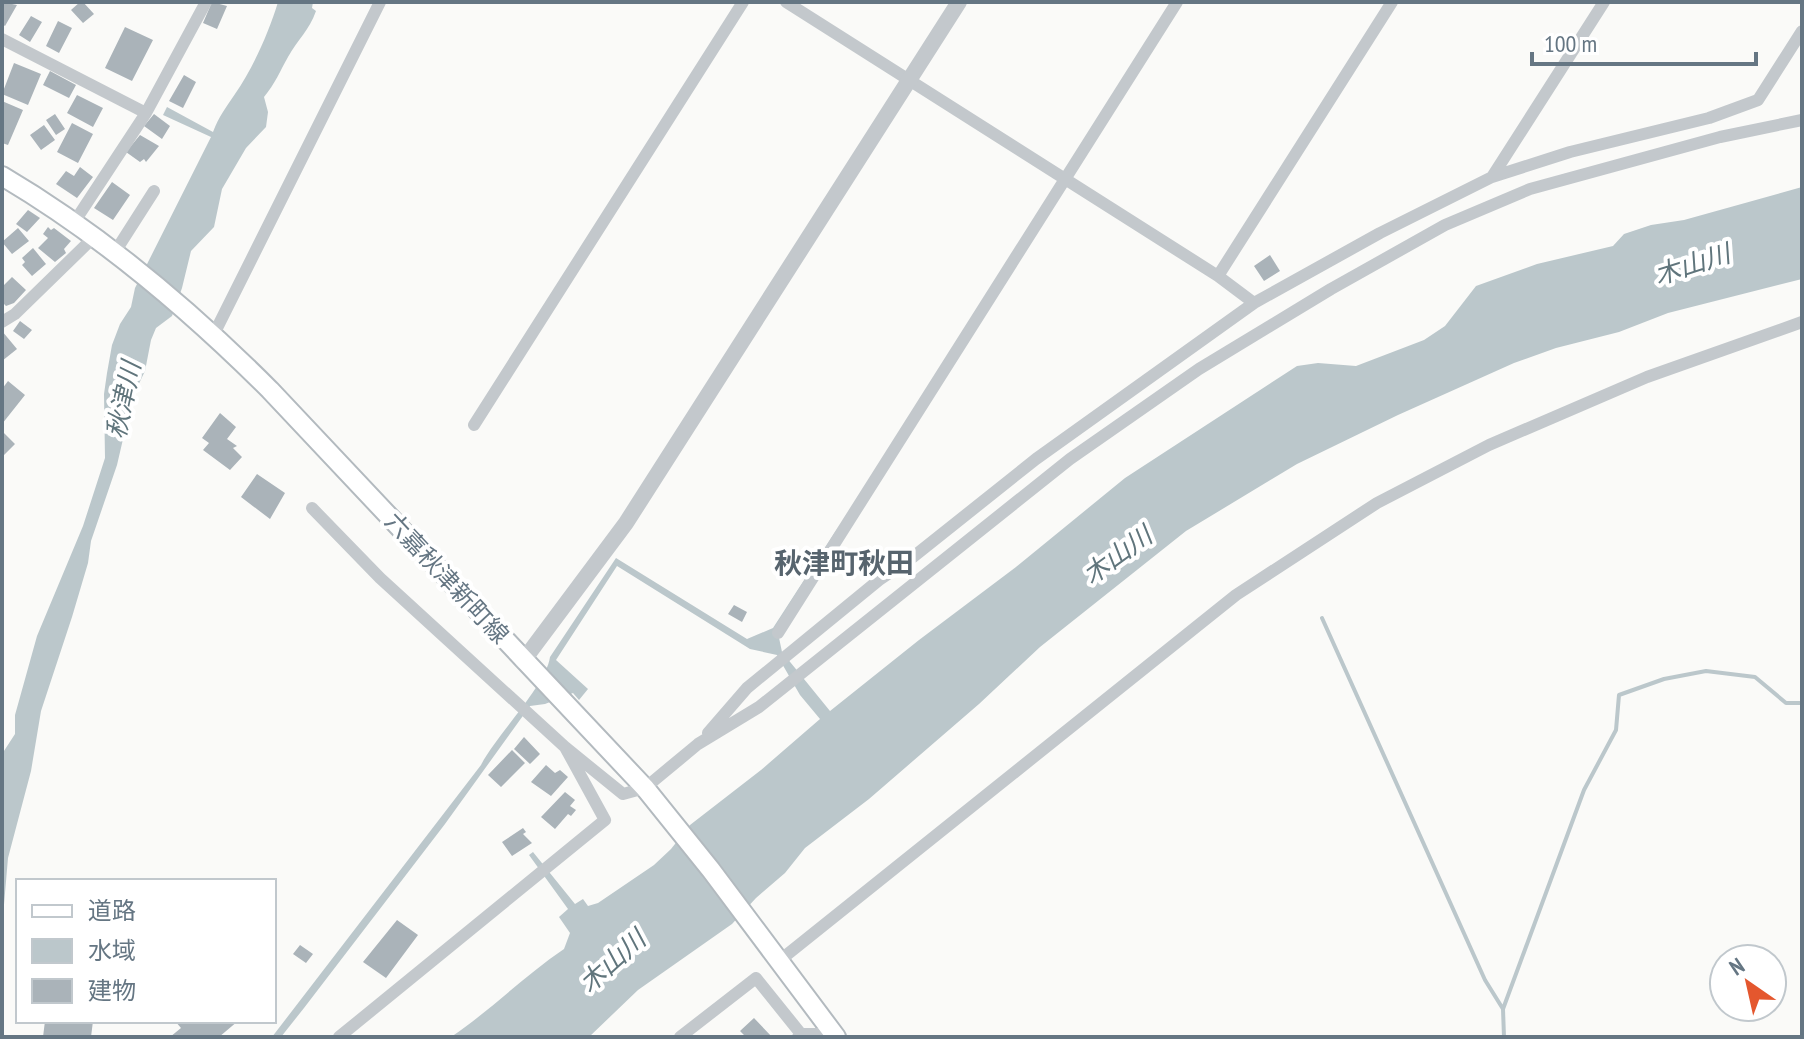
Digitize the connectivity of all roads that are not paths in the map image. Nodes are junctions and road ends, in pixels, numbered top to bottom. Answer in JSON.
{"nodes":[{"id":1,"x":206,"y":2,"type":"edge"},
{"id":2,"x":380,"y":2,"type":"edge"},
{"id":3,"x":743,"y":2,"type":"edge"},
{"id":4,"x":786,"y":2,"type":"edge"},
{"id":5,"x":959,"y":2,"type":"edge"},
{"id":6,"x":1177,"y":2,"type":"edge"},
{"id":7,"x":1392,"y":2,"type":"edge"},
{"id":8,"x":1604,"y":2,"type":"edge"},
{"id":9,"x":1802,"y":31,"type":"edge"},
{"id":10,"x":2,"y":39,"type":"edge"},
{"id":11,"x":909,"y":81,"type":"junction"},
{"id":12,"x":146,"y":113,"type":"junction"},
{"id":13,"x":1802,"y":120,"type":"edge"},
{"id":14,"x":2,"y":176,"type":"edge"},
{"id":15,"x":1492,"y":177,"type":"junction"},
{"id":16,"x":1063,"y":178,"type":"junction"},
{"id":17,"x":154,"y":191,"type":"dead end"},
{"id":18,"x":75,"y":221,"type":"junction"},
{"id":19,"x":95,"y":236,"type":"junction"},
{"id":20,"x":115,"y":252,"type":"junction"},
{"id":21,"x":1218,"y":276,"type":"junction"},
{"id":22,"x":1254,"y":303,"type":"junction"},
{"id":23,"x":2,"y":322,"type":"edge"},
{"id":24,"x":1802,"y":322,"type":"edge"},
{"id":25,"x":214,"y":334,"type":"junction"},
{"id":26,"x":474,"y":425,"type":"dead end"},
{"id":27,"x":312,"y":508,"type":"dead end"},
{"id":28,"x":778,"y":633,"type":"dead end"},
{"id":29,"x":523,"y":661,"type":"junction"},
{"id":30,"x":698,"y":744,"type":"junction"},
{"id":31,"x":565,"y":747,"type":"junction"},
{"id":32,"x":645,"y":788,"type":"junction"},
{"id":33,"x":779,"y":961,"type":"junction"},
{"id":34,"x":799,"y":1036,"type":"edge"},
{"id":35,"x":835,"y":1036,"type":"edge"},
{"id":36,"x":339,"y":1037,"type":"edge"},
{"id":37,"x":680,"y":1037,"type":"edge"}],
"edges":[{"from":1,"to":12,"type":"street"},
{"from":2,"to":25,"type":"street"},
{"from":3,"to":26,"type":"street"},
{"from":4,"to":11,"type":"street"},
{"from":5,"to":11,"type":"street"},
{"from":6,"to":16,"type":"street"},
{"from":7,"to":21,"type":"street"},
{"from":8,"to":15,"type":"street"},
{"from":9,"to":15,"type":"street"},
{"from":10,"to":12,"type":"street"},
{"from":11,"to":16,"type":"street"},
{"from":11,"to":29,"type":"street"},
{"from":12,"to":18,"type":"street"},
{"from":13,"to":30,"type":"street"},
{"from":14,"to":18,"type":"main road","name":"六嘉秋津新町線"},
{"from":15,"to":22,"type":"street"},
{"from":16,"to":21,"type":"street"},
{"from":16,"to":28,"type":"street"},
{"from":17,"to":20,"type":"street"},
{"from":18,"to":19,"type":"main road","name":"六嘉秋津新町線"},
{"from":19,"to":20,"type":"main road","name":"六嘉秋津新町線"},
{"from":19,"to":23,"type":"street"},
{"from":20,"to":25,"type":"main road","name":"六嘉秋津新町線"},
{"from":21,"to":22,"type":"street"},
{"from":22,"to":30,"type":"street"},
{"from":24,"to":33,"type":"street"},
{"from":25,"to":29,"type":"main road","name":"六嘉秋津新町線"},
{"from":27,"to":31,"type":"street"},
{"from":29,"to":32,"type":"main road","name":"六嘉秋津新町線"},
{"from":30,"to":32,"type":"street"},
{"from":31,"to":32,"type":"street"},
{"from":31,"to":36,"type":"street"},
{"from":32,"to":33,"type":"main road","name":"六嘉秋津新町線"},
{"from":33,"to":35,"type":"main road","name":"六嘉秋津新町線"},
{"from":34,"to":35,"type":"street"},
{"from":34,"to":37,"type":"street"}]}
